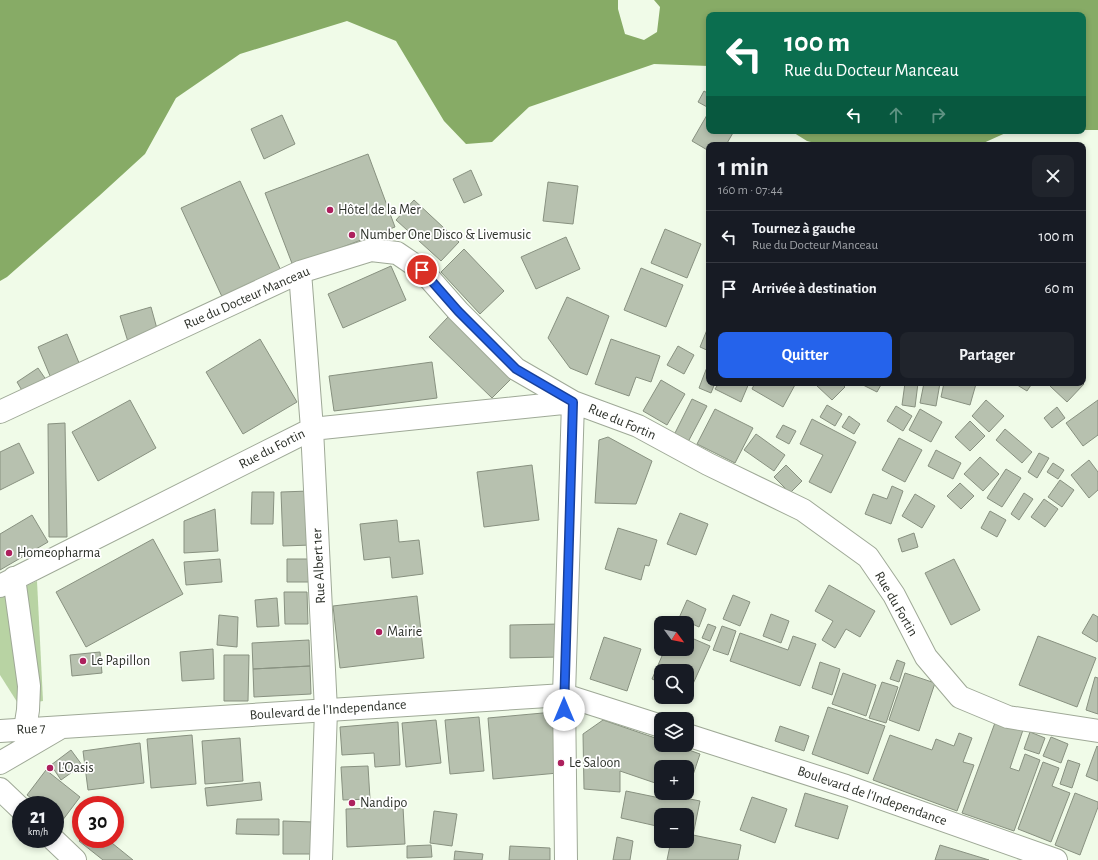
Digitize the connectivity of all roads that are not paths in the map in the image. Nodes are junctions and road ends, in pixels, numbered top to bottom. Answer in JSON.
{"nodes":[{"id":1,"x":300,"y":272,"type":"junction"},
{"id":2,"x":573,"y":402,"type":"junction"},
{"id":3,"x":0,"y":412,"type":"edge"},
{"id":4,"x":312,"y":429,"type":"junction"},
{"id":5,"x":7,"y":582,"type":"edge"},
{"id":6,"x":564,"y":695,"type":"junction"},
{"id":7,"x":326,"y":710,"type":"junction"},
{"id":8,"x":654,"y":724,"type":"edge"},
{"id":9,"x":62,"y":726,"type":"junction"},
{"id":10,"x":25,"y":729,"type":"junction"},
{"id":11,"x":0,"y":731,"type":"edge"},
{"id":12,"x":1098,"y":731,"type":"edge"},
{"id":13,"x":694,"y":737,"type":"edge"},
{"id":14,"x":0,"y":763,"type":"edge"},
{"id":15,"x":0,"y":789,"type":"edge"},
{"id":16,"x":12,"y":800,"type":"edge"},
{"id":17,"x":63,"y":848,"type":"edge"},
{"id":18,"x":76,"y":860,"type":"edge"},
{"id":19,"x":321,"y":860,"type":"edge"},
{"id":20,"x":566,"y":860,"type":"edge"},
{"id":21,"x":1056,"y":860,"type":"edge"}],
"edges":[{"from":1,"to":2,"type":"street","name":"Rue du Docteur Manceau"},
{"from":1,"to":3,"type":"street","name":"Rue du Docteur Manceau"},
{"from":1,"to":4,"type":"street","name":"Rue Albert 1er"},
{"from":2,"to":4,"type":"street","name":"Rue du Fortin"},
{"from":2,"to":6,"type":"street"},
{"from":2,"to":12,"type":"street","name":"Rue du Fortin"},
{"from":4,"to":5,"type":"street","name":"Rue du Fortin"},
{"from":4,"to":7,"type":"street","name":"Rue Albert 1er"},
{"from":5,"to":10,"type":"street"},
{"from":6,"to":7,"type":"street","name":"Boulevard de l'Independance"},
{"from":6,"to":8,"type":"street","name":"Boulevard de l'Independance"},
{"from":6,"to":20,"type":"street"},
{"from":7,"to":9,"type":"street","name":"Boulevard de l'Independance"},
{"from":7,"to":19,"type":"street","name":"Rue Albert 1er"},
{"from":9,"to":10,"type":"street","name":"Rue 7"},
{"from":9,"to":14,"type":"street","name":"Boulevard de l'Independance"},
{"from":10,"to":11,"type":"street","name":"Rue 7"},
{"from":13,"to":21,"type":"street","name":"Boulevard de l'Independance"},
{"from":15,"to":16,"type":"street"},
{"from":17,"to":18,"type":"street"}]}
